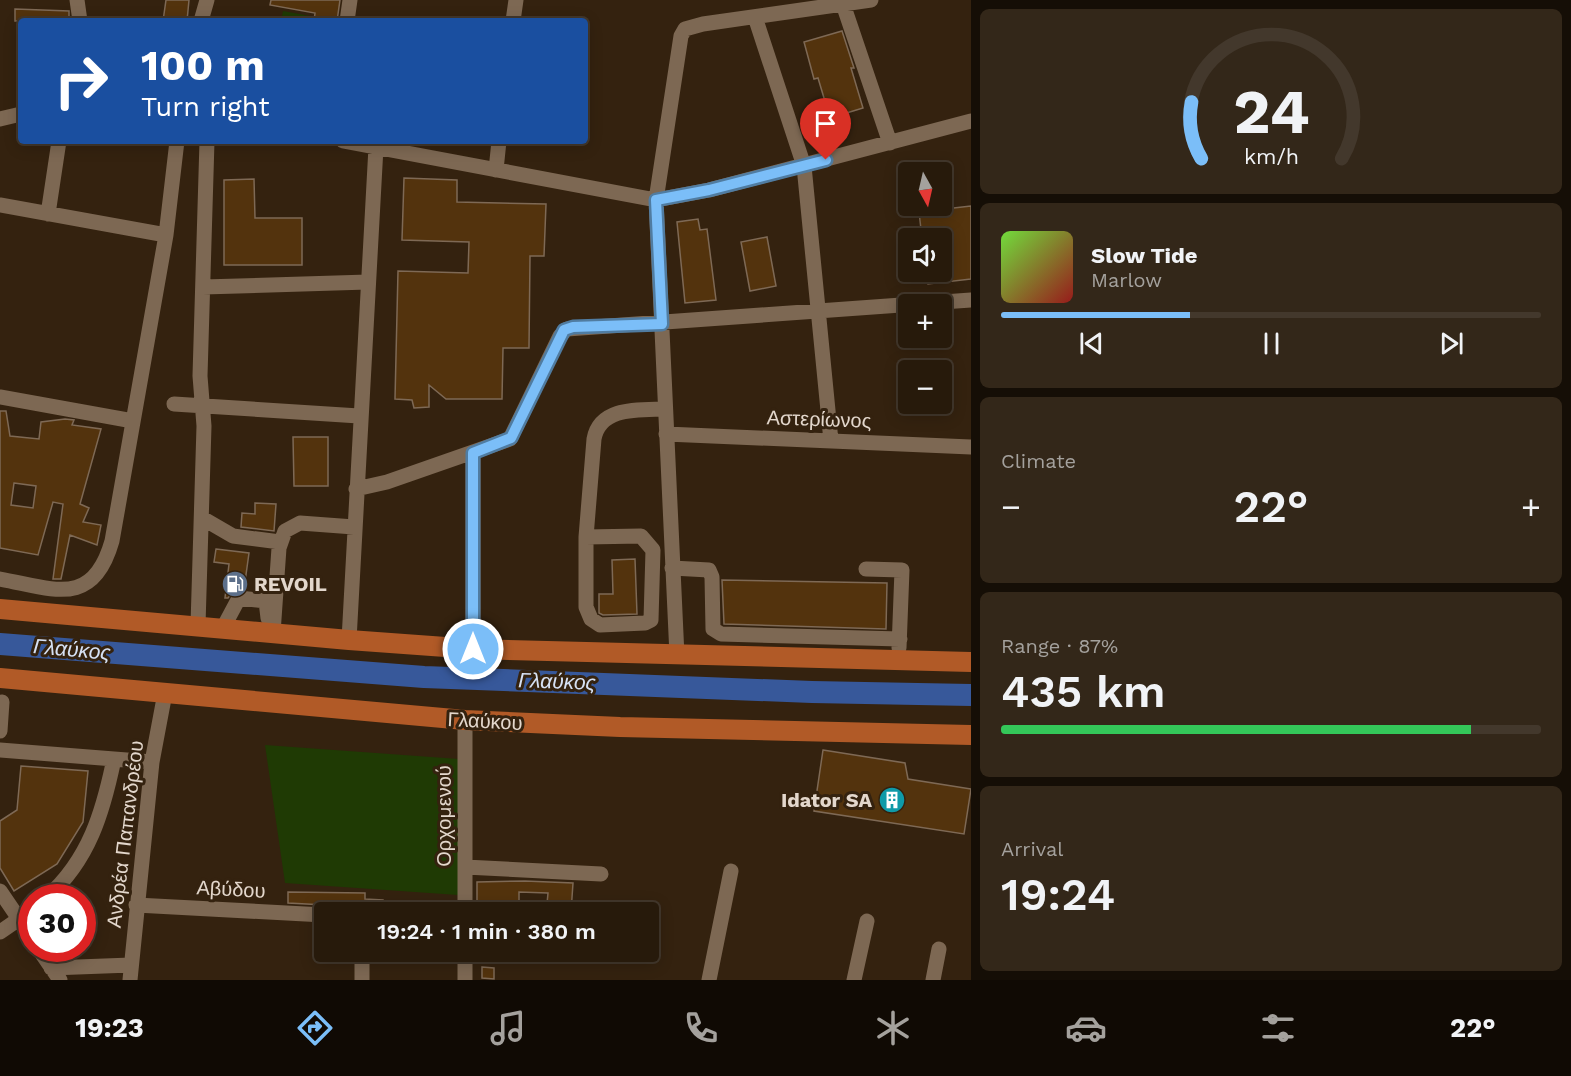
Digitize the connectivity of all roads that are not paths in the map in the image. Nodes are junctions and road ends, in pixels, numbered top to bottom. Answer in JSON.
{"nodes":[{"id":1,"x":77,"y":0,"type":"edge"},
{"id":2,"x":207,"y":0,"type":"edge"},
{"id":3,"x":350,"y":0,"type":"edge"},
{"id":4,"x":516,"y":0,"type":"edge"},
{"id":5,"x":871,"y":0,"type":"edge"},
{"id":6,"x":843,"y":4,"type":"junction"},
{"id":7,"x":756,"y":17,"type":"junction"},
{"id":8,"x":80,"y":18,"type":"edge"},
{"id":9,"x":202,"y":18,"type":"edge"},
{"id":10,"x":347,"y":18,"type":"edge"},
{"id":11,"x":513,"y":18,"type":"edge"},
{"id":12,"x":18,"y":115,"type":"edge"},
{"id":13,"x":0,"y":119,"type":"edge"},
{"id":14,"x":971,"y":121,"type":"edge"},
{"id":15,"x":890,"y":143,"type":"junction"},
{"id":16,"x":59,"y":144,"type":"edge"},
{"id":17,"x":177,"y":144,"type":"edge"},
{"id":18,"x":207,"y":144,"type":"edge"},
{"id":19,"x":360,"y":144,"type":"edge"},
{"id":20,"x":499,"y":144,"type":"edge"},
{"id":21,"x":376,"y":147,"type":"junction"},
{"id":22,"x":804,"y":166,"type":"junction"},
{"id":23,"x":496,"y":170,"type":"junction"},
{"id":24,"x":656,"y":200,"type":"junction"},
{"id":25,"x":0,"y":206,"type":"edge"},
{"id":26,"x":48,"y":214,"type":"junction"},
{"id":27,"x":166,"y":235,"type":"junction"},
{"id":28,"x":368,"y":282,"type":"junction"},
{"id":29,"x":203,"y":287,"type":"junction"},
{"id":30,"x":971,"y":300,"type":"edge"},
{"id":31,"x":819,"y":310,"type":"junction"},
{"id":32,"x":662,"y":324,"type":"junction"},
{"id":33,"x":0,"y":397,"type":"edge"},
{"id":34,"x":174,"y":404,"type":"dead end"},
{"id":35,"x":203,"y":406,"type":"junction"},
{"id":36,"x":665,"y":409,"type":"junction"},
{"id":37,"x":359,"y":416,"type":"junction"},
{"id":38,"x":133,"y":421,"type":"junction"},
{"id":39,"x":666,"y":434,"type":"junction"},
{"id":40,"x":831,"y":441,"type":"junction"},
{"id":41,"x":971,"y":447,"type":"edge"},
{"id":42,"x":473,"y":453,"type":"junction"},
{"id":43,"x":356,"y":489,"type":"junction"},
{"id":44,"x":202,"y":518,"type":"junction"},
{"id":45,"x":354,"y":527,"type":"junction"},
{"id":46,"x":586,"y":537,"type":"junction"},
{"id":47,"x":280,"y":542,"type":"junction"},
{"id":48,"x":672,"y":568,"type":"junction"},
{"id":49,"x":866,"y":569,"type":"dead end"},
{"id":50,"x":0,"y":579,"type":"edge"},
{"id":51,"x":0,"y":609,"type":"edge"},
{"id":52,"x":675,"y":614,"type":"junction"},
{"id":53,"x":653,"y":615,"type":"junction"},
{"id":54,"x":198,"y":625,"type":"junction"},
{"id":55,"x":223,"y":628,"type":"junction"},
{"id":56,"x":272,"y":633,"type":"junction"},
{"id":57,"x":900,"y":639,"type":"junction"},
{"id":58,"x":349,"y":640,"type":"junction"},
{"id":59,"x":473,"y":649,"type":"junction"},
{"id":60,"x":677,"y":656,"type":"junction"},
{"id":61,"x":899,"y":660,"type":"junction"},
{"id":62,"x":971,"y":662,"type":"edge"},
{"id":63,"x":0,"y":678,"type":"edge"},
{"id":64,"x":165,"y":693,"type":"junction"},
{"id":65,"x":2,"y":702,"type":"dead end"},
{"id":66,"x":465,"y":720,"type":"junction"},
{"id":67,"x":0,"y":731,"type":"edge"},
{"id":68,"x":971,"y":735,"type":"edge"},
{"id":69,"x":0,"y":750,"type":"edge"},
{"id":70,"x":114,"y":759,"type":"junction"},
{"id":71,"x":152,"y":762,"type":"junction"},
{"id":72,"x":465,"y":867,"type":"junction"},
{"id":73,"x":732,"y":871,"type":"dead end"},
{"id":74,"x":601,"y":874,"type":"dead end"},
{"id":75,"x":61,"y":884,"type":"edge"},
{"id":76,"x":0,"y":891,"type":"edge"},
{"id":77,"x":465,"y":902,"type":"edge"},
{"id":78,"x":136,"y":905,"type":"junction"},
{"id":79,"x":18,"y":908,"type":"edge"},
{"id":80,"x":314,"y":914,"type":"edge"},
{"id":81,"x":18,"y":920,"type":"edge"},
{"id":82,"x":867,"y":921,"type":"dead end"},
{"id":83,"x":0,"y":932,"type":"edge"},
{"id":84,"x":939,"y":949,"type":"dead end"},
{"id":85,"x":362,"y":962,"type":"edge"},
{"id":86,"x":465,"y":962,"type":"edge"},
{"id":87,"x":130,"y":972,"type":"edge"},
{"id":88,"x":56,"y":974,"type":"edge"},
{"id":89,"x":362,"y":980,"type":"edge"},
{"id":90,"x":465,"y":980,"type":"edge"},
{"id":91,"x":709,"y":980,"type":"edge"},
{"id":92,"x":854,"y":980,"type":"edge"},
{"id":93,"x":933,"y":980,"type":"edge"}],
"edges":[{"from":1,"to":8,"type":"street"},
{"from":2,"to":9,"type":"street"},
{"from":3,"to":10,"type":"street"},
{"from":4,"to":11,"type":"street"},
{"from":5,"to":6,"type":"street"},
{"from":6,"to":7,"type":"street"},
{"from":6,"to":15,"type":"street"},
{"from":7,"to":22,"type":"street"},
{"from":7,"to":24,"type":"street"},
{"from":12,"to":13,"type":"street"},
{"from":14,"to":15,"type":"street"},
{"from":15,"to":22,"type":"street"},
{"from":16,"to":26,"type":"street"},
{"from":17,"to":27,"type":"street"},
{"from":18,"to":29,"type":"street"},
{"from":19,"to":21,"type":"street"},
{"from":20,"to":23,"type":"street"},
{"from":21,"to":23,"type":"street"},
{"from":21,"to":28,"type":"street"},
{"from":22,"to":24,"type":"street"},
{"from":22,"to":31,"type":"street"},
{"from":23,"to":24,"type":"street"},
{"from":24,"to":32,"type":"street"},
{"from":25,"to":26,"type":"street"},
{"from":26,"to":27,"type":"street"},
{"from":27,"to":38,"type":"street"},
{"from":28,"to":29,"type":"street"},
{"from":28,"to":37,"type":"street"},
{"from":29,"to":35,"type":"street"},
{"from":30,"to":31,"type":"street"},
{"from":31,"to":32,"type":"street"},
{"from":31,"to":40,"type":"street"},
{"from":32,"to":36,"type":"street"},
{"from":32,"to":42,"type":"street"},
{"from":33,"to":38,"type":"street"},
{"from":34,"to":35,"type":"street"},
{"from":35,"to":37,"type":"street"},
{"from":35,"to":44,"type":"street"},
{"from":36,"to":39,"type":"street"},
{"from":36,"to":46,"type":"street"},
{"from":37,"to":43,"type":"street"},
{"from":38,"to":50,"type":"street"},
{"from":39,"to":40,"type":"street","name":"Αστερίωνος"},
{"from":39,"to":48,"type":"street"},
{"from":40,"to":41,"type":"street","name":"Αστερίωνος"},
{"from":42,"to":43,"type":"street"},
{"from":42,"to":59,"type":"street"},
{"from":43,"to":45,"type":"street"},
{"from":44,"to":47,"type":"street"},
{"from":44,"to":54,"type":"street"},
{"from":45,"to":47,"type":"street"},
{"from":45,"to":58,"type":"street"},
{"from":46,"to":53,"type":"street"},
{"from":46,"to":53,"type":"street"},
{"from":47,"to":56,"type":"street"},
{"from":48,"to":52,"type":"street"},
{"from":48,"to":57,"type":"street"},
{"from":49,"to":57,"type":"street"},
{"from":51,"to":54,"type":"main road"},
{"from":52,"to":53,"type":"street"},
{"from":52,"to":60,"type":"street"},
{"from":54,"to":55,"type":"main road"},
{"from":55,"to":56,"type":"main road"},
{"from":55,"to":56,"type":"street"},
{"from":56,"to":58,"type":"main road"},
{"from":57,"to":61,"type":"street"},
{"from":58,"to":59,"type":"main road"},
{"from":59,"to":60,"type":"main road"},
{"from":60,"to":61,"type":"main road"},
{"from":61,"to":62,"type":"main road"},
{"from":63,"to":64,"type":"main road","name":"Γλαύκου"},
{"from":64,"to":66,"type":"main road","name":"Γλαύκου"},
{"from":64,"to":71,"type":"street","name":"Ανδρέα Παπανδρέου"},
{"from":65,"to":67,"type":"street"},
{"from":66,"to":68,"type":"main road","name":"Γλαύκου"},
{"from":66,"to":72,"type":"street","name":"Ορχομενού"},
{"from":69,"to":70,"type":"street"},
{"from":70,"to":71,"type":"street"},
{"from":70,"to":75,"type":"street"},
{"from":71,"to":78,"type":"street","name":"Ανδρέα Παπανδρέου"},
{"from":72,"to":74,"type":"street"},
{"from":72,"to":77,"type":"street","name":"Ορχομενού"},
{"from":73,"to":91,"type":"street"},
{"from":76,"to":79,"type":"street"},
{"from":78,"to":80,"type":"street","name":"Αβύδου"},
{"from":78,"to":87,"type":"street","name":"Ανδρέα Παπανδρέου"},
{"from":81,"to":83,"type":"street"},
{"from":82,"to":92,"type":"street"},
{"from":84,"to":93,"type":"street"},
{"from":85,"to":89,"type":"street"},
{"from":86,"to":90,"type":"street"},
{"from":87,"to":88,"type":"street"}]}
